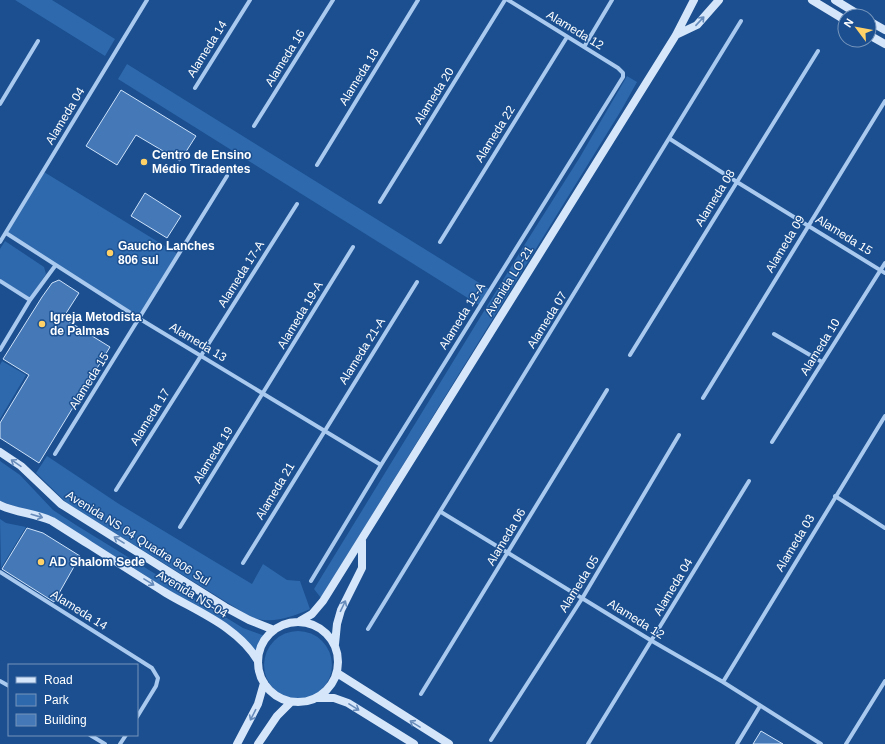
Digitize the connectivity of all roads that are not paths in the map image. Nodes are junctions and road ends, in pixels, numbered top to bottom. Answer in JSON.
{"nodes":[{"id":1,"x":147,"y":0,"type":"edge"},
{"id":2,"x":250,"y":0,"type":"edge"},
{"id":3,"x":333,"y":0,"type":"edge"},
{"id":4,"x":418,"y":0,"type":"edge"},
{"id":5,"x":506,"y":0,"type":"edge"},
{"id":6,"x":612,"y":0,"type":"edge"},
{"id":7,"x":694,"y":0,"type":"edge"},
{"id":8,"x":719,"y":0,"type":"edge"},
{"id":9,"x":812,"y":0,"type":"edge"},
{"id":10,"x":835,"y":0,"type":"edge"},
{"id":11,"x":848,"y":8,"type":"edge"},
{"id":12,"x":837,"y":15,"type":"edge"},
{"id":13,"x":741,"y":21,"type":"dead end"},
{"id":14,"x":676,"y":35,"type":"junction"},
{"id":15,"x":567,"y":37,"type":"junction"},
{"id":16,"x":38,"y":41,"type":"dead end"},
{"id":17,"x":584,"y":47,"type":"junction"},
{"id":18,"x":818,"y":51,"type":"dead end"},
{"id":19,"x":612,"y":64,"type":"joint"},
{"id":20,"x":194,"y":88,"type":"dead end"},
{"id":21,"x":885,"y":101,"type":"edge"},
{"id":22,"x":0,"y":104,"type":"edge"},
{"id":23,"x":254,"y":126,"type":"dead end"},
{"id":24,"x":670,"y":139,"type":"junction"},
{"id":25,"x":317,"y":165,"type":"dead end"},
{"id":26,"x":227,"y":176,"type":"dead end"},
{"id":27,"x":736,"y":182,"type":"junction"},
{"id":28,"x":380,"y":202,"type":"dead end"},
{"id":29,"x":297,"y":204,"type":"dead end"},
{"id":30,"x":808,"y":225,"type":"junction"},
{"id":31,"x":6,"y":233,"type":"junction"},
{"id":32,"x":0,"y":242,"type":"edge"},
{"id":33,"x":440,"y":242,"type":"dead end"},
{"id":34,"x":353,"y":247,"type":"dead end"},
{"id":35,"x":885,"y":262,"type":"edge"},
{"id":36,"x":55,"y":266,"type":"junction"},
{"id":37,"x":883,"y":271,"type":"edge"},
{"id":38,"x":0,"y":281,"type":"edge"},
{"id":39,"x":417,"y":282,"type":"dead end"},
{"id":40,"x":30,"y":300,"type":"junction"},
{"id":41,"x":140,"y":318,"type":"junction"},
{"id":42,"x":774,"y":334,"type":"dead end"},
{"id":43,"x":0,"y":350,"type":"edge"},
{"id":44,"x":201,"y":355,"type":"junction"},
{"id":45,"x":630,"y":355,"type":"dead end"},
{"id":46,"x":822,"y":362,"type":"junction"},
{"id":47,"x":607,"y":390,"type":"dead end"},
{"id":48,"x":264,"y":393,"type":"junction"},
{"id":49,"x":703,"y":398,"type":"dead end"},
{"id":50,"x":885,"y":416,"type":"edge"},
{"id":51,"x":324,"y":431,"type":"junction"},
{"id":52,"x":679,"y":435,"type":"dead end"},
{"id":53,"x":772,"y":442,"type":"dead end"},
{"id":54,"x":0,"y":452,"type":"edge"},
{"id":55,"x":55,"y":454,"type":"dead end"},
{"id":56,"x":381,"y":465,"type":"junction"},
{"id":57,"x":749,"y":481,"type":"dead end"},
{"id":58,"x":116,"y":490,"type":"dead end"},
{"id":59,"x":835,"y":496,"type":"junction"},
{"id":60,"x":0,"y":505,"type":"edge"},
{"id":61,"x":441,"y":512,"type":"junction"},
{"id":62,"x":180,"y":527,"type":"dead end"},
{"id":63,"x":885,"y":528,"type":"edge"},
{"id":64,"x":362,"y":540,"type":"junction"},
{"id":65,"x":508,"y":554,"type":"junction"},
{"id":66,"x":243,"y":562,"type":"dead end"},
{"id":67,"x":0,"y":572,"type":"edge"},
{"id":68,"x":311,"y":581,"type":"dead end"},
{"id":69,"x":583,"y":598,"type":"junction"},
{"id":70,"x":300,"y":621,"type":"junction"},
{"id":71,"x":368,"y":629,"type":"dead end"},
{"id":72,"x":274,"y":630,"type":"junction"},
{"id":73,"x":652,"y":641,"type":"junction"},
{"id":74,"x":335,"y":644,"type":"junction"},
{"id":75,"x":258,"y":661,"type":"junction"},
{"id":76,"x":337,"y":673,"type":"junction"},
{"id":77,"x":885,"y":681,"type":"edge"},
{"id":78,"x":723,"y":682,"type":"junction"},
{"id":79,"x":264,"y":683,"type":"junction"},
{"id":80,"x":421,"y":694,"type":"dead end"},
{"id":81,"x":316,"y":698,"type":"junction"},
{"id":82,"x":291,"y":702,"type":"junction"},
{"id":83,"x":760,"y":706,"type":"junction"},
{"id":84,"x":138,"y":715,"type":"edge"},
{"id":85,"x":92,"y":736,"type":"edge"},
{"id":86,"x":491,"y":740,"type":"dead end"},
{"id":87,"x":105,"y":744,"type":"edge"},
{"id":88,"x":237,"y":744,"type":"edge"},
{"id":89,"x":258,"y":744,"type":"edge"},
{"id":90,"x":414,"y":744,"type":"edge"},
{"id":91,"x":449,"y":744,"type":"edge"},
{"id":92,"x":588,"y":744,"type":"edge"},
{"id":93,"x":737,"y":744,"type":"edge"},
{"id":94,"x":820,"y":744,"type":"edge"},
{"id":95,"x":846,"y":744,"type":"edge"}],
"edges":[{"from":1,"to":31,"type":"street","name":"Alameda 04"},
{"from":2,"to":20,"type":"street","name":"Alameda 14"},
{"from":3,"to":23,"type":"street","name":"Alameda 16"},
{"from":4,"to":25,"type":"street","name":"Alameda 18"},
{"from":5,"to":15,"type":"street","name":"Alameda 12"},
{"from":5,"to":28,"type":"street","name":"Alameda 20"},
{"from":6,"to":17,"type":"street"},
{"from":7,"to":14,"type":"street","name":"Avenida LO-21"},
{"from":14,"to":8,"type":"street","one_way":true},
{"from":9,"to":12,"type":"street"},
{"from":10,"to":11,"type":"street"},
{"from":13,"to":24,"type":"street","name":"Alameda 07"},
{"from":14,"to":64,"type":"street","name":"Avenida LO-21"},
{"from":15,"to":17,"type":"street","name":"Alameda 12"},
{"from":15,"to":33,"type":"street","name":"Alameda 22"},
{"from":16,"to":22,"type":"street"},
{"from":17,"to":19,"type":"street","name":"Alameda 12"},
{"from":18,"to":27,"type":"street","name":"Alameda 08"},
{"from":19,"to":56,"type":"street","name":"Alameda 12-A"},
{"from":21,"to":30,"type":"street","name":"Alameda 09"},
{"from":24,"to":27,"type":"street","name":"Alameda 15"},
{"from":24,"to":61,"type":"street","name":"Alameda 07"},
{"from":26,"to":41,"type":"street","name":"Alameda 15"},
{"from":27,"to":30,"type":"street","name":"Alameda 15"},
{"from":27,"to":45,"type":"street","name":"Alameda 08"},
{"from":29,"to":44,"type":"street","name":"Alameda 17-A"},
{"from":30,"to":37,"type":"street","name":"Alameda 15"},
{"from":30,"to":49,"type":"street","name":"Alameda 09"},
{"from":31,"to":32,"type":"street","name":"Alameda 04"},
{"from":31,"to":36,"type":"street","name":"Alameda 13"},
{"from":34,"to":48,"type":"street","name":"Alameda 19-A"},
{"from":35,"to":37,"type":"street","name":"Alameda 10"},
{"from":36,"to":40,"type":"street"},
{"from":36,"to":41,"type":"street","name":"Alameda 13"},
{"from":37,"to":46,"type":"street","name":"Alameda 10"},
{"from":38,"to":40,"type":"street"},
{"from":39,"to":51,"type":"street","name":"Alameda 21-A"},
{"from":40,"to":43,"type":"street"},
{"from":41,"to":44,"type":"street","name":"Alameda 13"},
{"from":41,"to":55,"type":"street","name":"Alameda 15"},
{"from":42,"to":46,"type":"street"},
{"from":44,"to":48,"type":"street","name":"Alameda 13"},
{"from":44,"to":58,"type":"street","name":"Alameda 17"},
{"from":46,"to":53,"type":"street","name":"Alameda 10"},
{"from":47,"to":65,"type":"street","name":"Alameda 06"},
{"from":48,"to":51,"type":"street","name":"Alameda 13"},
{"from":48,"to":62,"type":"street","name":"Alameda 19"},
{"from":50,"to":59,"type":"street","name":"Alameda 03"},
{"from":51,"to":56,"type":"street","name":"Alameda 13"},
{"from":51,"to":66,"type":"street","name":"Alameda 21"},
{"from":52,"to":69,"type":"street","name":"Alameda 05"},
{"from":72,"to":54,"type":"street","name":"Avenida NS 04 Quadra 806 Sul","one_way":true},
{"from":56,"to":68,"type":"street","name":"Alameda 12-A"},
{"from":57,"to":73,"type":"street","name":"Alameda 04"},
{"from":59,"to":63,"type":"street"},
{"from":59,"to":78,"type":"street","name":"Alameda 03"},
{"from":60,"to":75,"type":"street","name":"Avenida NS-04","one_way":true},
{"from":61,"to":65,"type":"street","name":"Alameda 12"},
{"from":61,"to":71,"type":"street","name":"Alameda 07"},
{"from":64,"to":70,"type":"street","name":"Avenida LO-21"},
{"from":74,"to":64,"type":"street","one_way":true},
{"from":65,"to":69,"type":"street","name":"Alameda 12"},
{"from":65,"to":80,"type":"street","name":"Alameda 06"},
{"from":67,"to":84,"type":"street","name":"Alameda 14"},
{"from":69,"to":73,"type":"street","name":"Alameda 12"},
{"from":69,"to":86,"type":"street","name":"Alameda 05"},
{"from":70,"to":72,"type":"street"},
{"from":70,"to":74,"type":"street"},
{"from":72,"to":75,"type":"street"},
{"from":73,"to":78,"type":"street","name":"Alameda 12"},
{"from":73,"to":92,"type":"street","name":"Alameda 04"},
{"from":74,"to":76,"type":"street"},
{"from":75,"to":79,"type":"street"},
{"from":76,"to":81,"type":"street"},
{"from":91,"to":76,"type":"street","one_way":true},
{"from":77,"to":95,"type":"street"},
{"from":78,"to":83,"type":"street","name":"Alameda 12"},
{"from":79,"to":82,"type":"street"},
{"from":79,"to":88,"type":"street","one_way":true},
{"from":81,"to":82,"type":"street"},
{"from":81,"to":90,"type":"street","one_way":true},
{"from":82,"to":89,"type":"street"},
{"from":83,"to":93,"type":"street"},
{"from":83,"to":94,"type":"street","name":"Alameda 12"},
{"from":85,"to":87,"type":"street"}]}
